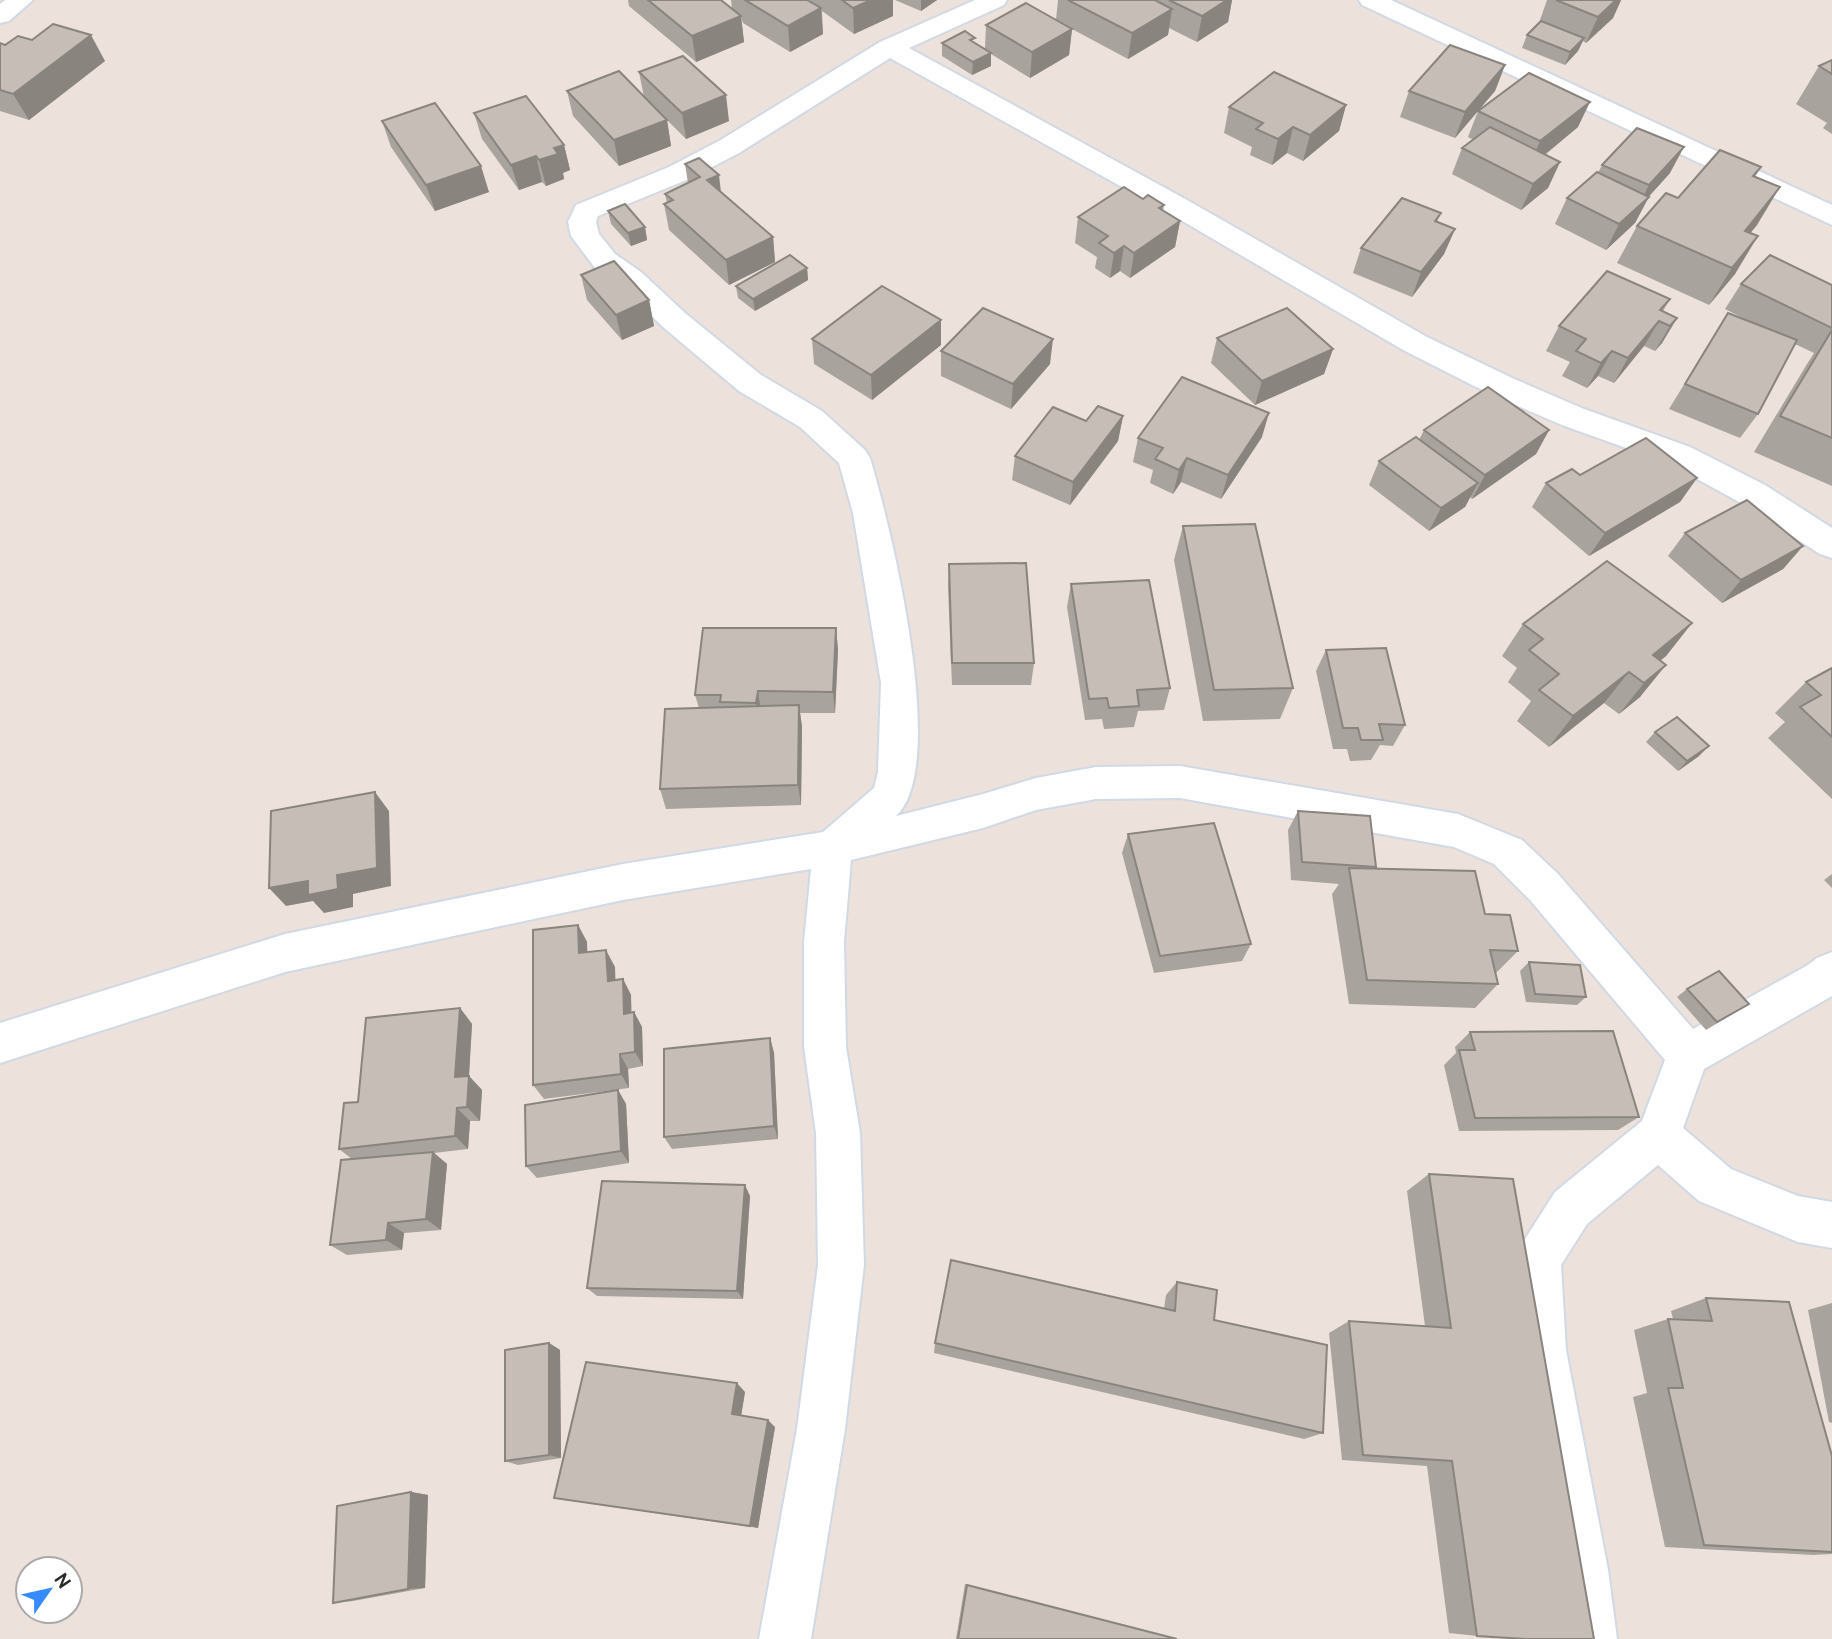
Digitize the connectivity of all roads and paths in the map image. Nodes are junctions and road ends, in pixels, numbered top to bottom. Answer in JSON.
{"nodes":[{"id":1,"x":21,"y":0,"type":"edge"},
{"id":2,"x":995,"y":0,"type":"edge"},
{"id":3,"x":1371,"y":0,"type":"edge"},
{"id":4,"x":0,"y":16,"type":"edge"},
{"id":5,"x":889,"y":47,"type":"junction"},
{"id":6,"x":1832,"y":216,"type":"edge"},
{"id":7,"x":1832,"y":545,"type":"edge"},
{"id":8,"x":833,"y":848,"type":"junction"},
{"id":9,"x":1832,"y":971,"type":"edge"},
{"id":10,"x":0,"y":1042,"type":"edge"},
{"id":11,"x":1688,"y":1055,"type":"junction"},
{"id":12,"x":1658,"y":1136,"type":"junction"},
{"id":13,"x":1832,"y":1225,"type":"edge"},
{"id":14,"x":785,"y":1639,"type":"edge"},
{"id":15,"x":1591,"y":1639,"type":"edge"}],
"edges":[{"from":1,"to":4,"type":"street"},
{"from":2,"to":5,"type":"street"},
{"from":3,"to":6,"type":"street"},
{"from":5,"to":7,"type":"street"},
{"from":5,"to":8,"type":"street"},
{"from":8,"to":10,"type":"street"},
{"from":8,"to":11,"type":"street"},
{"from":8,"to":14,"type":"street"},
{"from":9,"to":11,"type":"street"},
{"from":11,"to":12,"type":"street"},
{"from":12,"to":13,"type":"street"},
{"from":12,"to":15,"type":"street"}]}
